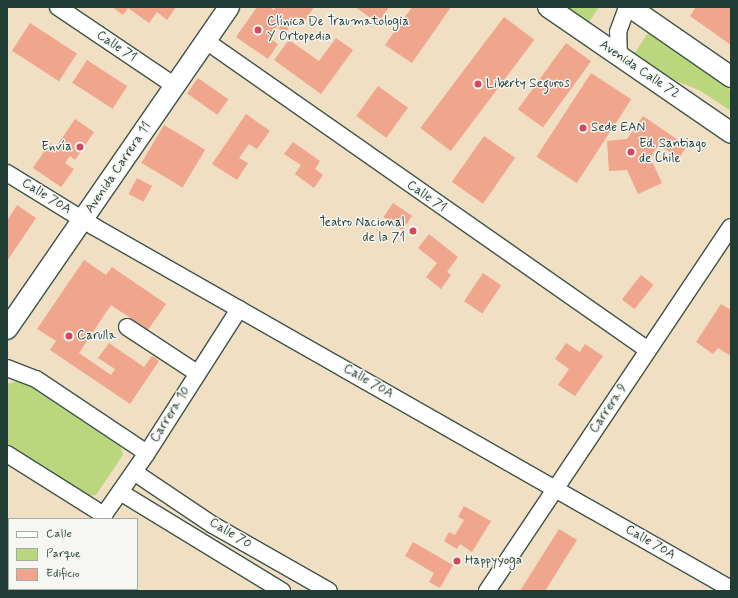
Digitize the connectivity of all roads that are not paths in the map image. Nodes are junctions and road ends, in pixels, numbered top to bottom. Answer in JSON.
{"nodes":[{"id":1,"x":58,"y":7,"type":"edge"},
{"id":2,"x":229,"y":7,"type":"edge"},
{"id":3,"x":548,"y":7,"type":"edge"},
{"id":4,"x":628,"y":7,"type":"edge"},
{"id":5,"x":206,"y":41,"type":"junction"},
{"id":6,"x":619,"y":56,"type":"junction"},
{"id":7,"x":731,"y":77,"type":"edge"},
{"id":8,"x":175,"y":86,"type":"junction"},
{"id":9,"x":731,"y":133,"type":"edge"},
{"id":10,"x":7,"y":173,"type":"edge"},
{"id":11,"x":83,"y":220,"type":"junction"},
{"id":12,"x":731,"y":227,"type":"edge"},
{"id":13,"x":239,"y":309,"type":"junction"},
{"id":14,"x":127,"y":327,"type":"dead end"},
{"id":15,"x":7,"y":329,"type":"edge"},
{"id":16,"x":648,"y":350,"type":"junction"},
{"id":17,"x":7,"y":368,"type":"edge"},
{"id":18,"x":197,"y":373,"type":"junction"},
{"id":19,"x":147,"y":453,"type":"junction"},
{"id":20,"x":7,"y":454,"type":"edge"},
{"id":21,"x":134,"y":472,"type":"junction"},
{"id":22,"x":555,"y":489,"type":"junction"},
{"id":23,"x":120,"y":492,"type":"junction"},
{"id":24,"x":103,"y":517,"type":"edge"},
{"id":25,"x":213,"y":525,"type":"junction"},
{"id":26,"x":203,"y":542,"type":"junction"},
{"id":27,"x":293,"y":570,"type":"junction"},
{"id":28,"x":731,"y":589,"type":"edge"},
{"id":29,"x":282,"y":591,"type":"edge"},
{"id":30,"x":329,"y":591,"type":"edge"},
{"id":31,"x":486,"y":591,"type":"edge"}],
"edges":[{"from":1,"to":8,"type":"street","name":"Calle 71"},
{"from":2,"to":5,"type":"main road","name":"Avenida Carrera 11"},
{"from":3,"to":6,"type":"main road","name":"Avenida Calle 72"},
{"from":4,"to":6,"type":"street"},
{"from":4,"to":7,"type":"main road"},
{"from":5,"to":8,"type":"main road","name":"Avenida Carrera 11"},
{"from":5,"to":16,"type":"street","name":"Calle 71"},
{"from":6,"to":9,"type":"main road","name":"Avenida Calle 72"},
{"from":8,"to":11,"type":"main road","name":"Avenida Carrera 11"},
{"from":10,"to":11,"type":"street","name":"Calle 70A"},
{"from":11,"to":13,"type":"street","name":"Calle 70A"},
{"from":11,"to":15,"type":"main road","name":"Avenida Carrera 11"},
{"from":12,"to":16,"type":"street","name":"Carrera 9"},
{"from":13,"to":18,"type":"street","name":"Carrera 10"},
{"from":13,"to":22,"type":"street","name":"Calle 70A"},
{"from":14,"to":18,"type":"street"},
{"from":16,"to":22,"type":"street","name":"Carrera 9"},
{"from":17,"to":19,"type":"street"},
{"from":18,"to":19,"type":"street","name":"Carrera 10"},
{"from":19,"to":21,"type":"street","name":"Carrera 10"},
{"from":20,"to":24,"type":"street"},
{"from":21,"to":23,"type":"street","name":"Carrera 10"},
{"from":21,"to":25,"type":"street","name":"Calle 70"},
{"from":22,"to":28,"type":"street","name":"Calle 70A"},
{"from":22,"to":31,"type":"street","name":"Carrera 9"},
{"from":23,"to":24,"type":"street","name":"Carrera 10"},
{"from":23,"to":26,"type":"street","name":"Calle 70"},
{"from":25,"to":26,"type":"street"},
{"from":25,"to":27,"type":"street","name":"Calle 70"},
{"from":26,"to":29,"type":"street","name":"Calle 70"},
{"from":27,"to":29,"type":"street"},
{"from":27,"to":30,"type":"street","name":"Calle 70"}]}
